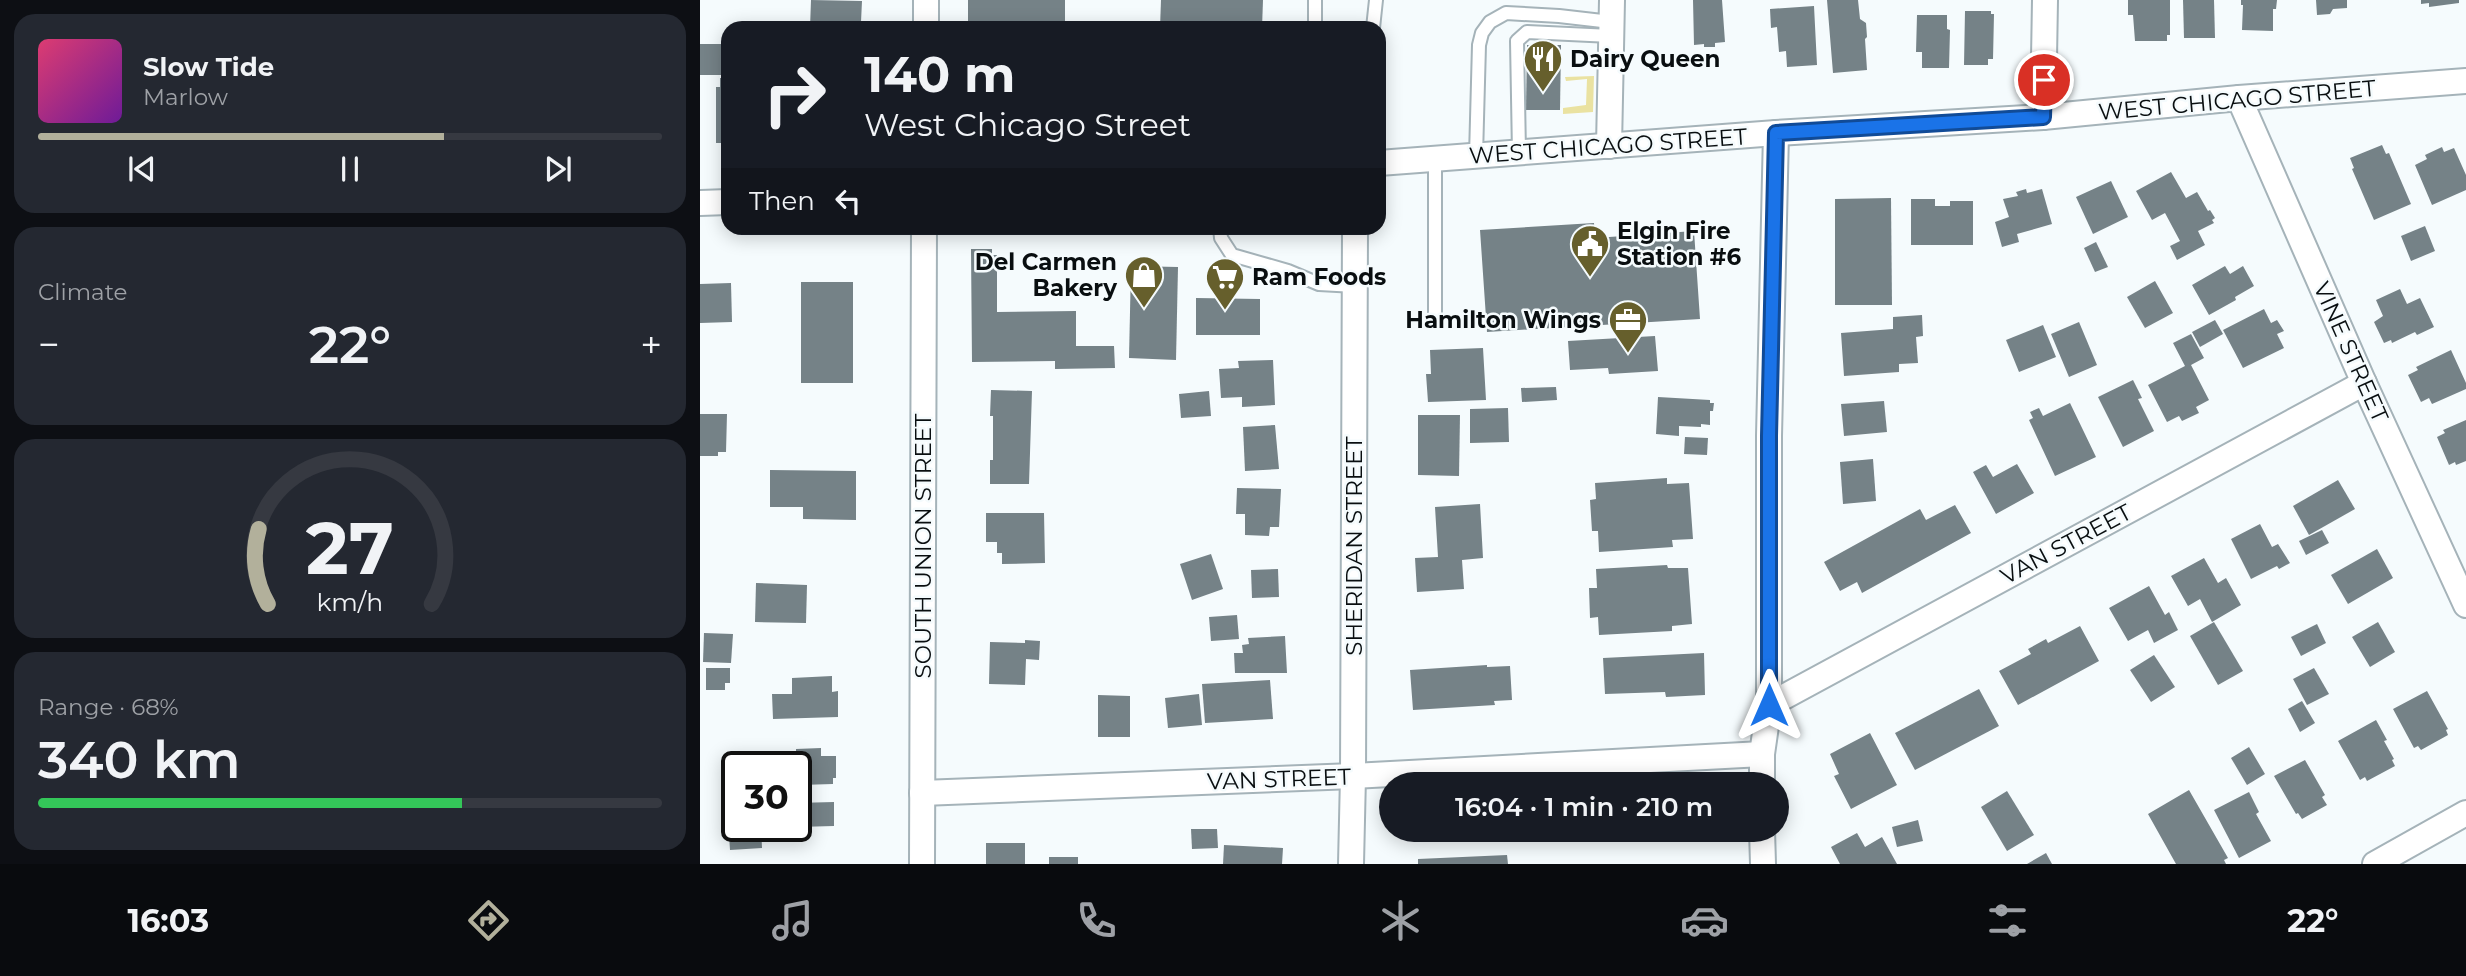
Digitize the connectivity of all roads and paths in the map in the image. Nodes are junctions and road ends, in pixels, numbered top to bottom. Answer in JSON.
{"nodes":[{"id":1,"x":926,"y":0,"type":"edge"},
{"id":2,"x":1315,"y":0,"type":"edge"},
{"id":3,"x":1376,"y":0,"type":"edge"},
{"id":4,"x":2045,"y":0,"type":"edge"},
{"id":5,"x":1612,"y":19,"type":"edge"},
{"id":6,"x":926,"y":21,"type":"edge"},
{"id":7,"x":1315,"y":21,"type":"edge"},
{"id":8,"x":1374,"y":21,"type":"edge"},
{"id":9,"x":2466,"y":81,"type":"edge"},
{"id":10,"x":2239,"y":98,"type":"junction"},
{"id":11,"x":2043,"y":117,"type":"junction"},
{"id":12,"x":1776,"y":133,"type":"junction"},
{"id":13,"x":1609,"y":146,"type":"junction"},
{"id":14,"x":1519,"y":153,"type":"junction"},
{"id":15,"x":1476,"y":156,"type":"junction"},
{"id":16,"x":1435,"y":159,"type":"junction"},
{"id":17,"x":1386,"y":162,"type":"edge"},
{"id":18,"x":721,"y":202,"type":"edge"},
{"id":19,"x":700,"y":203,"type":"edge"},
{"id":20,"x":924,"y":235,"type":"edge"},
{"id":21,"x":1222,"y":235,"type":"edge"},
{"id":22,"x":1355,"y":235,"type":"edge"},
{"id":23,"x":1355,"y":286,"type":"junction"},
{"id":24,"x":1436,"y":321,"type":"dead end"},
{"id":25,"x":2364,"y":383,"type":"junction"},
{"id":26,"x":2466,"y":605,"type":"edge"},
{"id":27,"x":1769,"y":705,"type":"junction"},
{"id":28,"x":1762,"y":754,"type":"junction"},
{"id":29,"x":1762,"y":772,"type":"edge"},
{"id":30,"x":1353,"y":776,"type":"junction"},
{"id":31,"x":922,"y":793,"type":"junction"},
{"id":32,"x":2466,"y":813,"type":"edge"},
{"id":33,"x":1762,"y":842,"type":"edge"},
{"id":34,"x":922,"y":864,"type":"edge"},
{"id":35,"x":1351,"y":864,"type":"edge"},
{"id":36,"x":1763,"y":864,"type":"edge"},
{"id":37,"x":2375,"y":864,"type":"edge"}],
"edges":[{"from":1,"to":6,"type":"street"},
{"from":2,"to":7,"type":"lane"},
{"from":3,"to":8,"type":"lane"},
{"from":4,"to":11,"type":"street"},
{"from":5,"to":13,"type":"street"},
{"from":5,"to":14,"type":"lane"},
{"from":5,"to":15,"type":"lane"},
{"from":9,"to":10,"type":"street","name":"WEST CHICAGO STREET"},
{"from":10,"to":11,"type":"street","name":"WEST CHICAGO STREET"},
{"from":10,"to":25,"type":"street","name":"VINE STREET"},
{"from":11,"to":12,"type":"street","name":"WEST CHICAGO STREET"},
{"from":12,"to":13,"type":"street","name":"WEST CHICAGO STREET"},
{"from":12,"to":27,"type":"street"},
{"from":13,"to":14,"type":"street","name":"WEST CHICAGO STREET"},
{"from":14,"to":15,"type":"street","name":"WEST CHICAGO STREET"},
{"from":15,"to":16,"type":"street","name":"WEST CHICAGO STREET"},
{"from":16,"to":17,"type":"street","name":"WEST CHICAGO STREET"},
{"from":16,"to":24,"type":"lane"},
{"from":18,"to":19,"type":"street"},
{"from":20,"to":31,"type":"street","name":"SOUTH UNION STREET"},
{"from":21,"to":23,"type":"lane"},
{"from":22,"to":23,"type":"street","name":"SHERIDAN STREET"},
{"from":23,"to":30,"type":"street","name":"SHERIDAN STREET"},
{"from":25,"to":26,"type":"street","name":"VINE STREET"},
{"from":25,"to":27,"type":"street","name":"VAN STREET"},
{"from":27,"to":28,"type":"street"},
{"from":28,"to":29,"type":"street"},
{"from":28,"to":30,"type":"street","name":"VAN STREET"},
{"from":30,"to":31,"type":"street","name":"VAN STREET"},
{"from":30,"to":35,"type":"street","name":"SHERIDAN STREET"},
{"from":31,"to":34,"type":"street","name":"SOUTH UNION STREET"},
{"from":32,"to":37,"type":"street"},
{"from":33,"to":36,"type":"street"}]}
